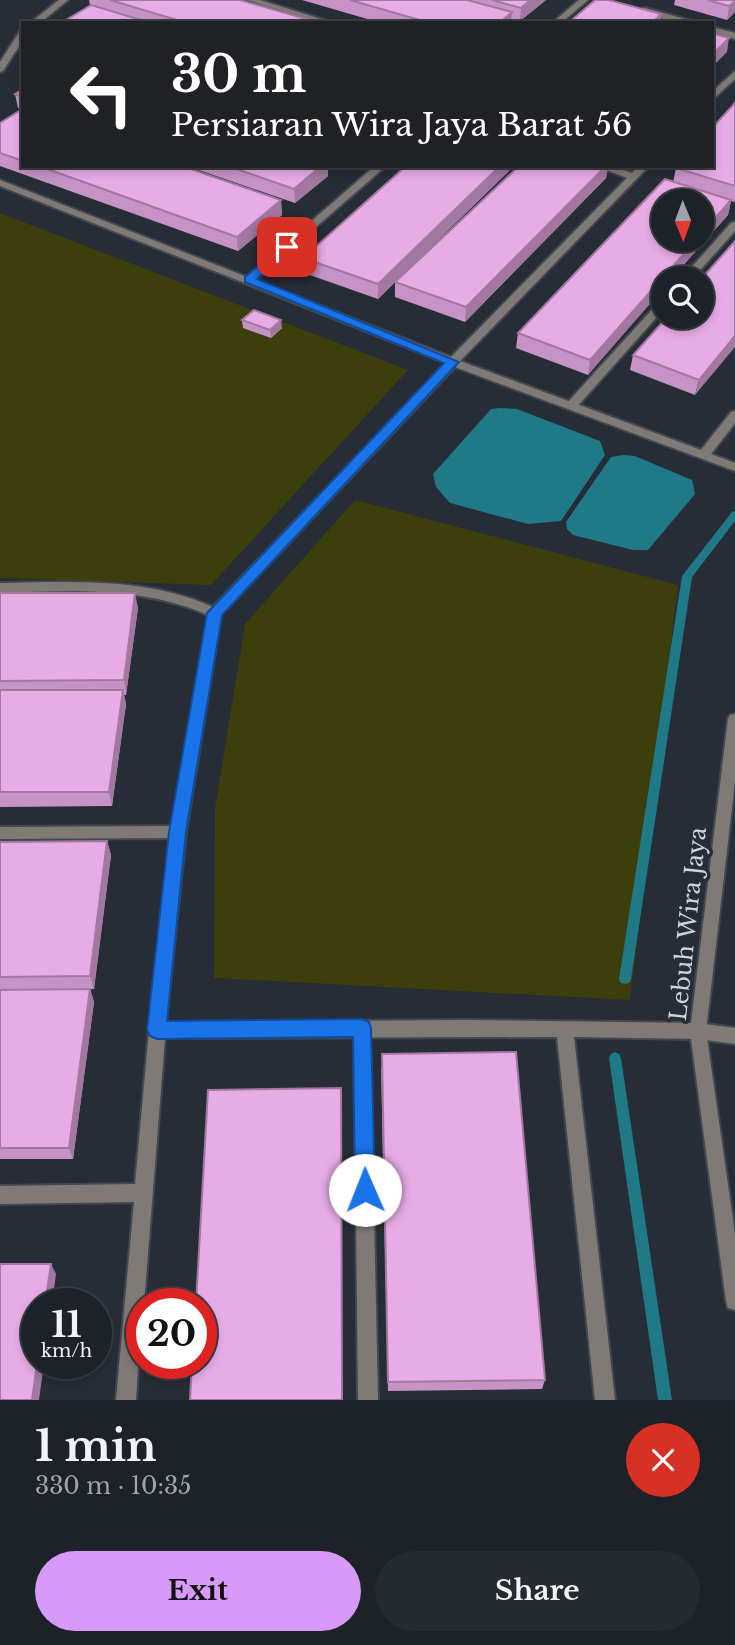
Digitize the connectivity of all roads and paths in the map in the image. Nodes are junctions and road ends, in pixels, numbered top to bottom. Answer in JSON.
{"nodes":[{"id":1,"x":64,"y":0,"type":"edge"},
{"id":2,"x":251,"y":0,"type":"edge"},
{"id":3,"x":584,"y":0,"type":"edge"},
{"id":4,"x":630,"y":6,"type":"edge"},
{"id":5,"x":37,"y":21,"type":"edge"},
{"id":6,"x":323,"y":21,"type":"edge"},
{"id":7,"x":558,"y":21,"type":"edge"},
{"id":8,"x":681,"y":21,"type":"edge"},
{"id":9,"x":714,"y":30,"type":"edge"},
{"id":10,"x":735,"y":36,"type":"edge"},
{"id":11,"x":18,"y":44,"type":"edge"},
{"id":12,"x":0,"y":69,"type":"edge"},
{"id":13,"x":735,"y":74,"type":"edge"},
{"id":14,"x":714,"y":95,"type":"edge"},
{"id":15,"x":379,"y":168,"type":"edge"},
{"id":16,"x":607,"y":168,"type":"edge"},
{"id":17,"x":642,"y":168,"type":"edge"},
{"id":18,"x":634,"y":177,"type":"junction"},
{"id":19,"x":0,"y":183,"type":"edge"},
{"id":20,"x":735,"y":225,"type":"edge"},
{"id":21,"x":698,"y":266,"type":"edge"},
{"id":22,"x":249,"y":280,"type":"junction"},
{"id":23,"x":651,"y":317,"type":"edge"},
{"id":24,"x":453,"y":362,"type":"junction"},
{"id":25,"x":571,"y":406,"type":"junction"},
{"id":26,"x":735,"y":415,"type":"edge"},
{"id":27,"x":704,"y":455,"type":"junction"},
{"id":28,"x":735,"y":467,"type":"edge"},
{"id":29,"x":0,"y":588,"type":"edge"},
{"id":30,"x":215,"y":613,"type":"junction"},
{"id":31,"x":735,"y":719,"type":"edge"},
{"id":32,"x":178,"y":832,"type":"junction"},
{"id":33,"x":0,"y":833,"type":"edge"},
{"id":34,"x":362,"y":1028,"type":"junction"},
{"id":35,"x":157,"y":1030,"type":"junction"},
{"id":36,"x":565,"y":1030,"type":"junction"},
{"id":37,"x":698,"y":1031,"type":"junction"},
{"id":38,"x":735,"y":1036,"type":"edge"},
{"id":39,"x":143,"y":1193,"type":"junction"},
{"id":40,"x":0,"y":1195,"type":"edge"},
{"id":41,"x":735,"y":1301,"type":"edge"},
{"id":42,"x":127,"y":1400,"type":"edge"},
{"id":43,"x":368,"y":1400,"type":"edge"},
{"id":44,"x":605,"y":1400,"type":"edge"}],
"edges":[{"from":1,"to":5,"type":"street"},
{"from":2,"to":6,"type":"street"},
{"from":3,"to":7,"type":"street"},
{"from":4,"to":8,"type":"street"},
{"from":9,"to":10,"type":"street"},
{"from":11,"to":12,"type":"street"},
{"from":13,"to":14,"type":"street"},
{"from":15,"to":22,"type":"street"},
{"from":16,"to":18,"type":"street"},
{"from":17,"to":18,"type":"street"},
{"from":18,"to":24,"type":"street"},
{"from":19,"to":22,"type":"street"},
{"from":20,"to":21,"type":"street"},
{"from":22,"to":24,"type":"street"},
{"from":23,"to":25,"type":"street"},
{"from":24,"to":25,"type":"street"},
{"from":24,"to":30,"type":"street"},
{"from":25,"to":27,"type":"street"},
{"from":26,"to":27,"type":"street"},
{"from":27,"to":28,"type":"street"},
{"from":29,"to":30,"type":"street"},
{"from":30,"to":32,"type":"street"},
{"from":31,"to":37,"type":"street","name":"Lebuh Wira Jaya"},
{"from":32,"to":33,"type":"street"},
{"from":32,"to":35,"type":"street"},
{"from":34,"to":35,"type":"street"},
{"from":34,"to":36,"type":"street"},
{"from":34,"to":43,"type":"street"},
{"from":35,"to":39,"type":"street"},
{"from":36,"to":37,"type":"street"},
{"from":36,"to":44,"type":"street"},
{"from":37,"to":38,"type":"street"},
{"from":37,"to":41,"type":"street","name":"Lebuh Wira Jaya"},
{"from":39,"to":40,"type":"street"},
{"from":39,"to":42,"type":"street"}]}
